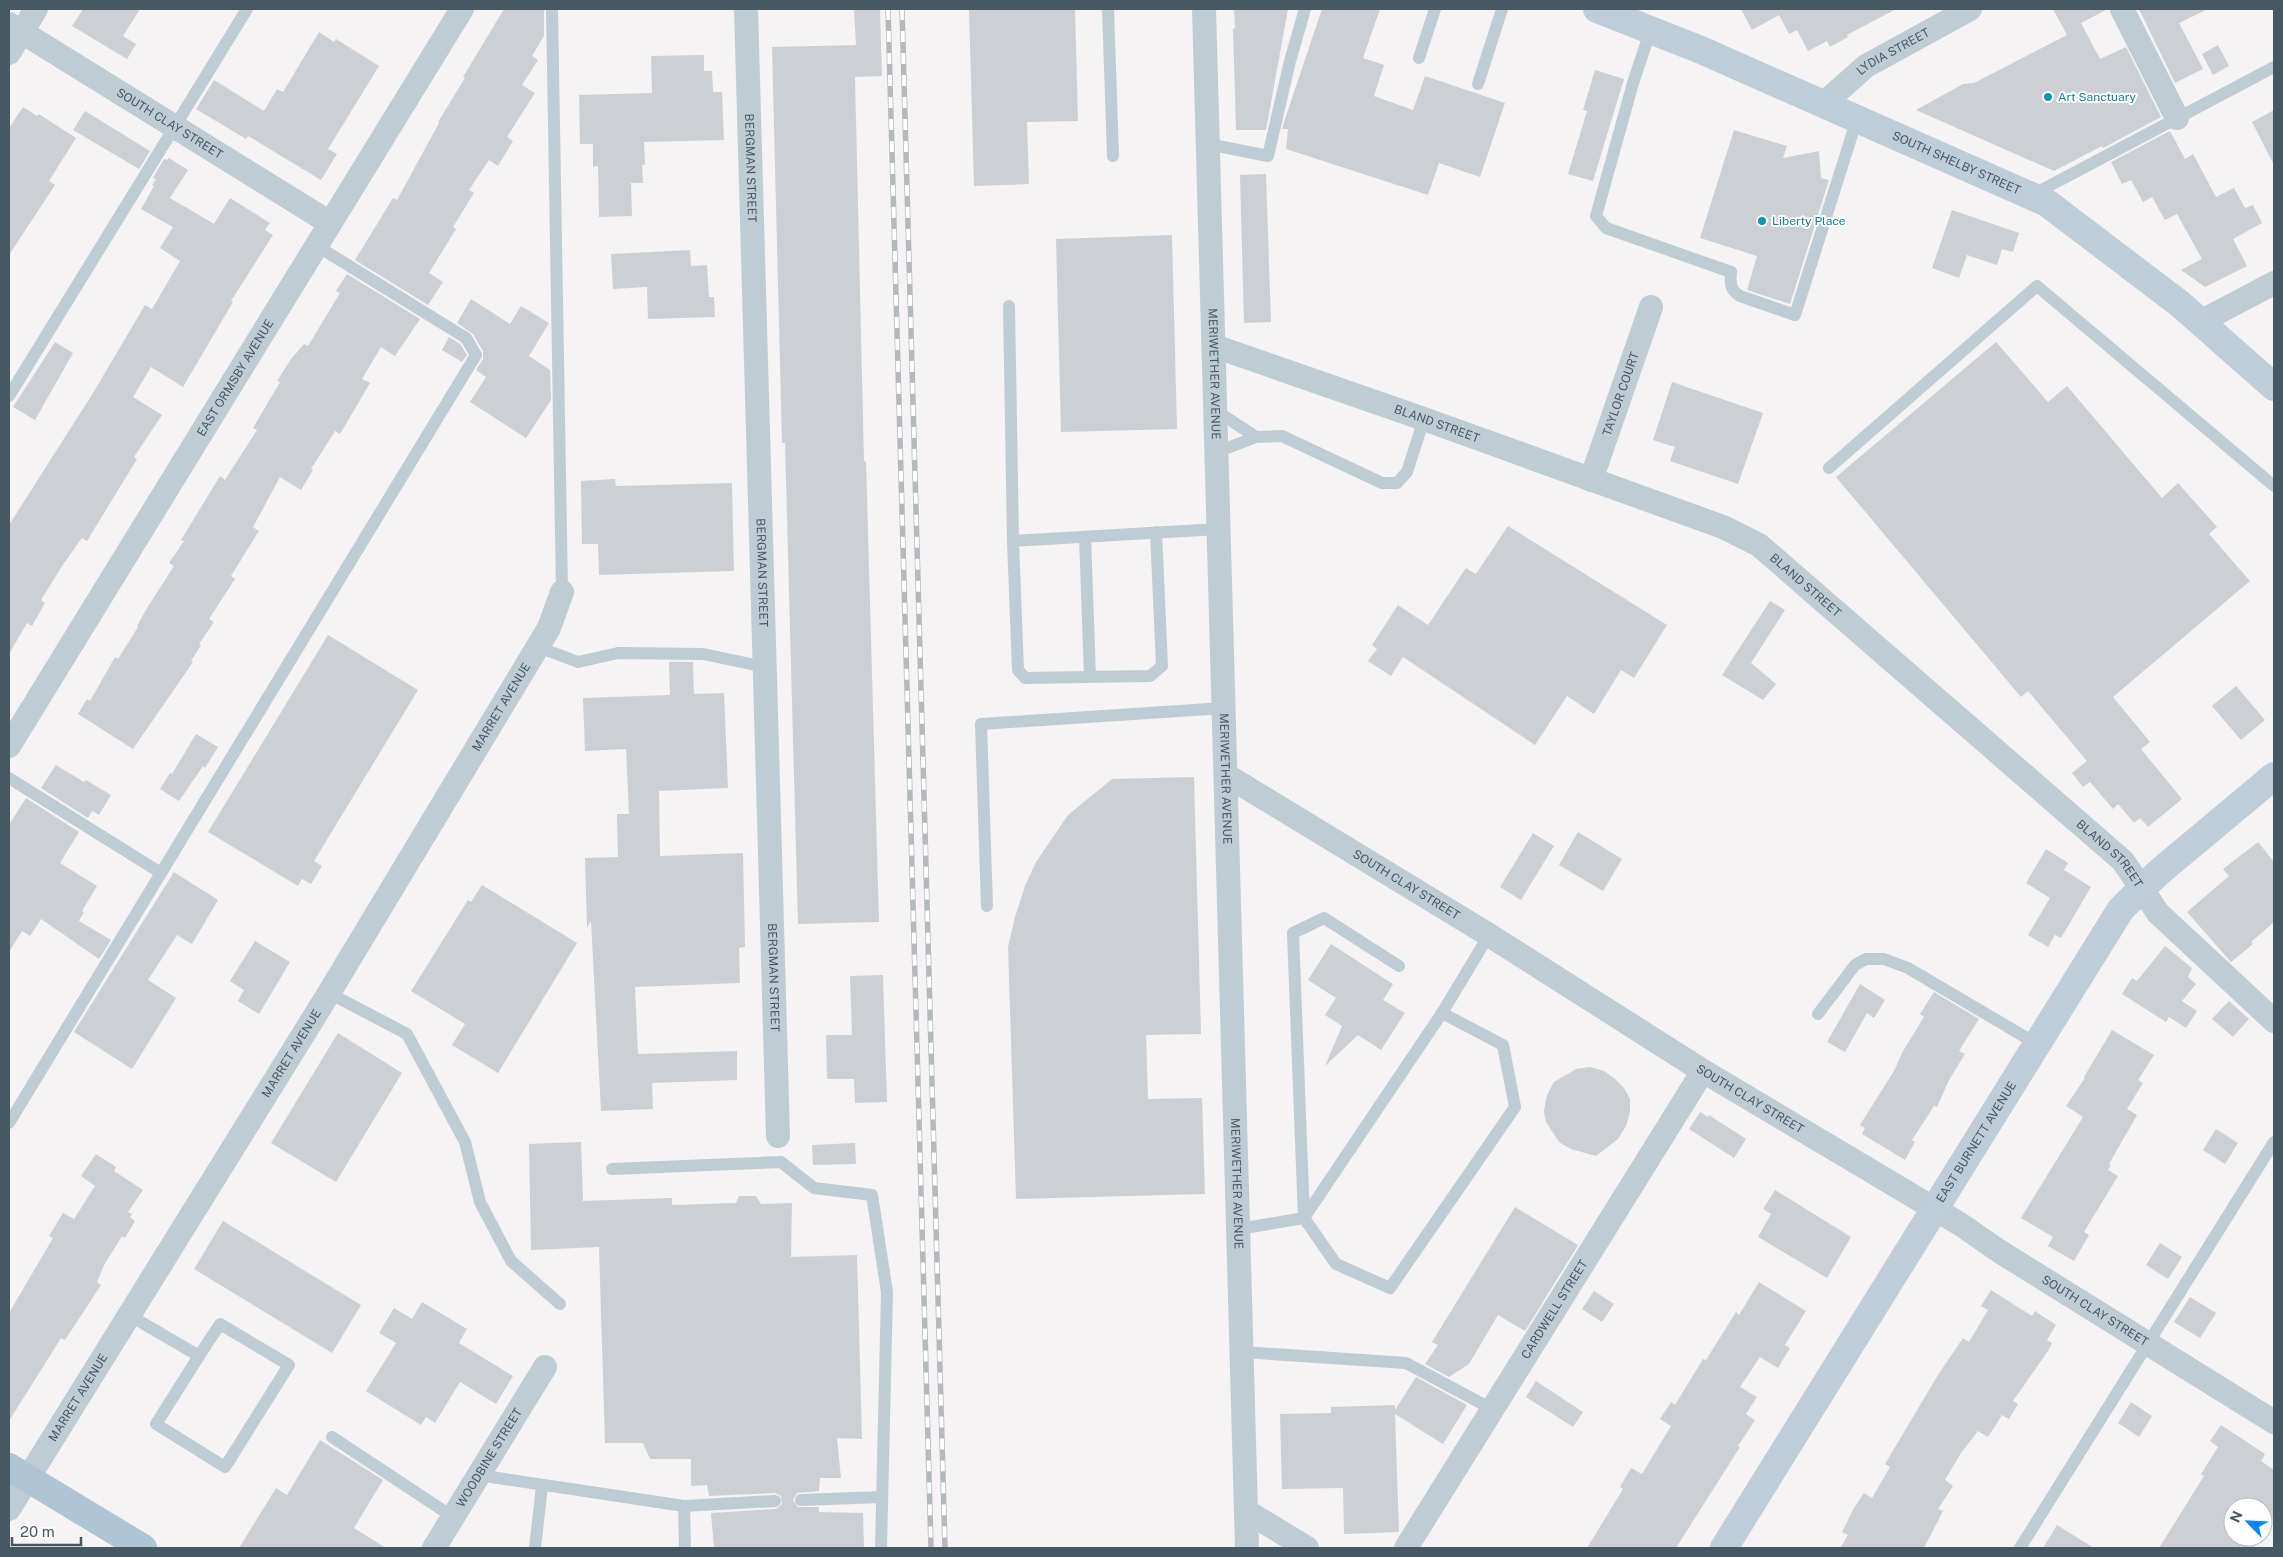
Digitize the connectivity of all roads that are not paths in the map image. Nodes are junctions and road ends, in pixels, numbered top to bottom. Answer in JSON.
{"nodes":[{"id":1,"x":36,"y":9,"type":"edge"},
{"id":2,"x":247,"y":9,"type":"edge"},
{"id":3,"x":462,"y":9,"type":"edge"},
{"id":4,"x":552,"y":9,"type":"edge"},
{"id":5,"x":746,"y":9,"type":"edge"},
{"id":6,"x":1108,"y":9,"type":"edge"},
{"id":7,"x":1204,"y":9,"type":"edge"},
{"id":8,"x":1305,"y":9,"type":"edge"},
{"id":9,"x":1435,"y":9,"type":"edge"},
{"id":10,"x":1502,"y":9,"type":"edge"},
{"id":11,"x":1597,"y":9,"type":"edge"},
{"id":12,"x":2122,"y":9,"type":"edge"},
{"id":13,"x":1964,"y":10,"type":"edge"},
{"id":14,"x":15,"y":28,"type":"edge"},
{"id":15,"x":1651,"y":29,"type":"junction"},
{"id":16,"x":9,"y":54,"type":"edge"},
{"id":17,"x":1419,"y":58,"type":"dead end"},
{"id":18,"x":2274,"y":67,"type":"edge"},
{"id":19,"x":1478,"y":84,"type":"dead end"},
{"id":20,"x":1822,"y":104,"type":"junction"},
{"id":21,"x":2177,"y":118,"type":"junction"},
{"id":22,"x":1857,"y":119,"type":"junction"},
{"id":23,"x":174,"y":126,"type":"junction"},
{"id":24,"x":1208,"y":144,"type":"junction"},
{"id":25,"x":1113,"y":156,"type":"dead end"},
{"id":26,"x":2032,"y":195,"type":"junction"},
{"id":27,"x":330,"y":224,"type":"junction"},
{"id":28,"x":317,"y":246,"type":"junction"},
{"id":29,"x":2274,"y":283,"type":"edge"},
{"id":30,"x":1009,"y":306,"type":"dead end"},
{"id":31,"x":1651,"y":308,"type":"dead end"},
{"id":32,"x":2200,"y":322,"type":"junction"},
{"id":33,"x":1214,"y":346,"type":"junction"},
{"id":34,"x":2274,"y":387,"type":"edge"},
{"id":35,"x":9,"y":396,"type":"edge"},
{"id":36,"x":1216,"y":410,"type":"junction"},
{"id":37,"x":1424,"y":419,"type":"junction"},
{"id":38,"x":1256,"y":437,"type":"junction"},
{"id":39,"x":1217,"y":452,"type":"junction"},
{"id":40,"x":1829,"y":468,"type":"dead end"},
{"id":41,"x":1590,"y":480,"type":"junction"},
{"id":42,"x":2274,"y":486,"type":"edge"},
{"id":43,"x":1219,"y":528,"type":"junction"},
{"id":44,"x":1156,"y":532,"type":"junction"},
{"id":45,"x":1085,"y":537,"type":"junction"},
{"id":46,"x":1013,"y":541,"type":"junction"},
{"id":47,"x":562,"y":592,"type":"joint"},
{"id":48,"x":538,"y":647,"type":"junction"},
{"id":49,"x":765,"y":667,"type":"junction"},
{"id":50,"x":1090,"y":677,"type":"junction"},
{"id":51,"x":1224,"y":708,"type":"junction"},
{"id":52,"x":9,"y":746,"type":"edge"},
{"id":53,"x":1226,"y":776,"type":"junction"},
{"id":54,"x":2274,"y":776,"type":"edge"},
{"id":55,"x":9,"y":778,"type":"edge"},
{"id":56,"x":161,"y":873,"type":"junction"},
{"id":57,"x":2141,"y":888,"type":"junction"},
{"id":58,"x":987,"y":906,"type":"dead end"},
{"id":59,"x":1489,"y":935,"type":"junction"},
{"id":60,"x":1399,"y":966,"type":"dead end"},
{"id":61,"x":329,"y":993,"type":"junction"},
{"id":62,"x":1442,"y":1013,"type":"junction"},
{"id":63,"x":1818,"y":1014,"type":"dead end"},
{"id":64,"x":2274,"y":1021,"type":"edge"},
{"id":65,"x":2036,"y":1044,"type":"junction"},
{"id":66,"x":1703,"y":1070,"type":"junction"},
{"id":67,"x":9,"y":1123,"type":"edge"},
{"id":68,"x":2274,"y":1142,"type":"edge"},
{"id":69,"x":780,"y":1149,"type":"junction"},
{"id":70,"x":612,"y":1169,"type":"dead end"},
{"id":71,"x":1934,"y":1208,"type":"junction"},
{"id":72,"x":1304,"y":1218,"type":"junction"},
{"id":73,"x":1239,"y":1229,"type":"junction"},
{"id":74,"x":560,"y":1304,"type":"dead end"},
{"id":75,"x":129,"y":1316,"type":"junction"},
{"id":76,"x":2148,"y":1343,"type":"junction"},
{"id":77,"x":1242,"y":1352,"type":"junction"},
{"id":78,"x":199,"y":1356,"type":"junction"},
{"id":79,"x":545,"y":1367,"type":"dead end"},
{"id":80,"x":1492,"y":1409,"type":"junction"},
{"id":81,"x":2274,"y":1422,"type":"edge"},
{"id":82,"x":332,"y":1438,"type":"dead end"},
{"id":83,"x":18,"y":1473,"type":"edge"},
{"id":84,"x":478,"y":1475,"type":"junction"},
{"id":85,"x":542,"y":1486,"type":"junction"},
{"id":86,"x":882,"y":1497,"type":"junction"},
{"id":87,"x":801,"y":1500,"type":"dead end"},
{"id":88,"x":775,"y":1501,"type":"dead end"},
{"id":89,"x":684,"y":1506,"type":"junction"},
{"id":90,"x":9,"y":1509,"type":"edge"},
{"id":91,"x":1246,"y":1511,"type":"junction"},
{"id":92,"x":453,"y":1517,"type":"junction"},
{"id":93,"x":143,"y":1548,"type":"edge"},
{"id":94,"x":434,"y":1548,"type":"edge"},
{"id":95,"x":535,"y":1548,"type":"edge"},
{"id":96,"x":686,"y":1548,"type":"edge"},
{"id":97,"x":881,"y":1548,"type":"edge"},
{"id":98,"x":1247,"y":1548,"type":"edge"},
{"id":99,"x":1306,"y":1548,"type":"edge"},
{"id":100,"x":1406,"y":1548,"type":"edge"},
{"id":101,"x":1724,"y":1548,"type":"edge"},
{"id":102,"x":2020,"y":1548,"type":"edge"}],
"edges":[{"from":1,"to":14,"type":"street"},
{"from":2,"to":23,"type":"lane"},
{"from":3,"to":27,"type":"street","name":"EAST ORMSBY AVENUE"},
{"from":4,"to":47,"type":"lane"},
{"from":5,"to":49,"type":"street","name":"BERGMAN STREET"},
{"from":6,"to":25,"type":"lane"},
{"from":7,"to":24,"type":"street","name":"MERIWETHER AVENUE"},
{"from":8,"to":24,"type":"lane"},
{"from":9,"to":17,"type":"lane"},
{"from":10,"to":19,"type":"lane"},
{"from":11,"to":15,"type":"street","name":"SOUTH SHELBY STREET"},
{"from":12,"to":21,"type":"street"},
{"from":13,"to":20,"type":"street","name":"LYDIA STREET"},
{"from":14,"to":16,"type":"street"},
{"from":14,"to":23,"type":"street","name":"SOUTH CLAY STREET"},
{"from":15,"to":20,"type":"street","name":"SOUTH SHELBY STREET"},
{"from":15,"to":22,"type":"lane"},
{"from":18,"to":21,"type":"lane"},
{"from":20,"to":22,"type":"street","name":"SOUTH SHELBY STREET"},
{"from":21,"to":26,"type":"lane"},
{"from":22,"to":26,"type":"street","name":"SOUTH SHELBY STREET"},
{"from":23,"to":27,"type":"street","name":"SOUTH CLAY STREET"},
{"from":23,"to":35,"type":"lane"},
{"from":24,"to":33,"type":"street","name":"MERIWETHER AVENUE"},
{"from":26,"to":32,"type":"street","name":"SOUTH SHELBY STREET"},
{"from":27,"to":28,"type":"street","name":"EAST ORMSBY AVENUE"},
{"from":28,"to":52,"type":"street","name":"EAST ORMSBY AVENUE"},
{"from":28,"to":56,"type":"lane"},
{"from":29,"to":32,"type":"street"},
{"from":30,"to":46,"type":"lane"},
{"from":31,"to":41,"type":"street","name":"TAYLOR COURT"},
{"from":32,"to":34,"type":"street","name":"SOUTH SHELBY STREET"},
{"from":33,"to":36,"type":"street","name":"MERIWETHER AVENUE"},
{"from":33,"to":37,"type":"street","name":"BLAND STREET"},
{"from":36,"to":38,"type":"lane"},
{"from":36,"to":39,"type":"street","name":"MERIWETHER AVENUE"},
{"from":37,"to":38,"type":"lane"},
{"from":37,"to":41,"type":"street","name":"BLAND STREET"},
{"from":38,"to":39,"type":"lane"},
{"from":39,"to":43,"type":"street","name":"MERIWETHER AVENUE"},
{"from":40,"to":42,"type":"lane"},
{"from":41,"to":57,"type":"street","name":"BLAND STREET"},
{"from":43,"to":44,"type":"lane"},
{"from":43,"to":51,"type":"street","name":"MERIWETHER AVENUE"},
{"from":44,"to":45,"type":"lane"},
{"from":44,"to":50,"type":"lane"},
{"from":45,"to":46,"type":"lane"},
{"from":45,"to":50,"type":"lane"},
{"from":46,"to":50,"type":"lane"},
{"from":47,"to":48,"type":"street","name":"MARRET AVENUE"},
{"from":48,"to":49,"type":"lane"},
{"from":48,"to":61,"type":"street","name":"MARRET AVENUE"},
{"from":49,"to":69,"type":"street","name":"BERGMAN STREET"},
{"from":51,"to":53,"type":"street","name":"MERIWETHER AVENUE"},
{"from":51,"to":58,"type":"lane"},
{"from":53,"to":59,"type":"street","name":"SOUTH CLAY STREET"},
{"from":53,"to":73,"type":"street","name":"MERIWETHER AVENUE"},
{"from":54,"to":57,"type":"street","name":"EAST BURNETT AVENUE"},
{"from":55,"to":56,"type":"lane"},
{"from":56,"to":67,"type":"lane"},
{"from":57,"to":64,"type":"street","name":"BLAND STREET"},
{"from":57,"to":65,"type":"street","name":"EAST BURNETT AVENUE"},
{"from":59,"to":62,"type":"lane"},
{"from":59,"to":66,"type":"street","name":"SOUTH CLAY STREET"},
{"from":60,"to":72,"type":"lane"},
{"from":61,"to":74,"type":"lane"},
{"from":61,"to":75,"type":"street","name":"MARRET AVENUE"},
{"from":62,"to":72,"type":"lane"},
{"from":62,"to":72,"type":"lane"},
{"from":63,"to":65,"type":"lane"},
{"from":65,"to":71,"type":"street","name":"EAST BURNETT AVENUE"},
{"from":66,"to":71,"type":"street","name":"SOUTH CLAY STREET"},
{"from":66,"to":80,"type":"street","name":"CARDWELL STREET"},
{"from":68,"to":76,"type":"lane"},
{"from":69,"to":70,"type":"lane"},
{"from":69,"to":86,"type":"lane"},
{"from":71,"to":76,"type":"street","name":"SOUTH CLAY STREET"},
{"from":71,"to":101,"type":"street","name":"EAST BURNETT AVENUE"},
{"from":72,"to":73,"type":"lane"},
{"from":73,"to":77,"type":"street","name":"MERIWETHER AVENUE"},
{"from":75,"to":78,"type":"lane"},
{"from":75,"to":83,"type":"street","name":"MARRET AVENUE"},
{"from":76,"to":81,"type":"street","name":"SOUTH CLAY STREET"},
{"from":76,"to":102,"type":"lane"},
{"from":77,"to":80,"type":"lane"},
{"from":77,"to":91,"type":"street","name":"MERIWETHER AVENUE"},
{"from":78,"to":78,"type":"lane"},
{"from":79,"to":84,"type":"street","name":"WOODBINE STREET"},
{"from":80,"to":100,"type":"street","name":"CARDWELL STREET"},
{"from":82,"to":92,"type":"lane"},
{"from":83,"to":90,"type":"street","name":"MARRET AVENUE"},
{"from":83,"to":93,"type":"main road"},
{"from":84,"to":85,"type":"lane"},
{"from":84,"to":92,"type":"street","name":"WOODBINE STREET"},
{"from":85,"to":89,"type":"lane"},
{"from":85,"to":95,"type":"lane"},
{"from":86,"to":87,"type":"lane"},
{"from":86,"to":97,"type":"lane"},
{"from":88,"to":89,"type":"lane"},
{"from":89,"to":96,"type":"lane"},
{"from":91,"to":98,"type":"street","name":"MERIWETHER AVENUE"},
{"from":91,"to":99,"type":"street"},
{"from":92,"to":94,"type":"street","name":"WOODBINE STREET"}]}
